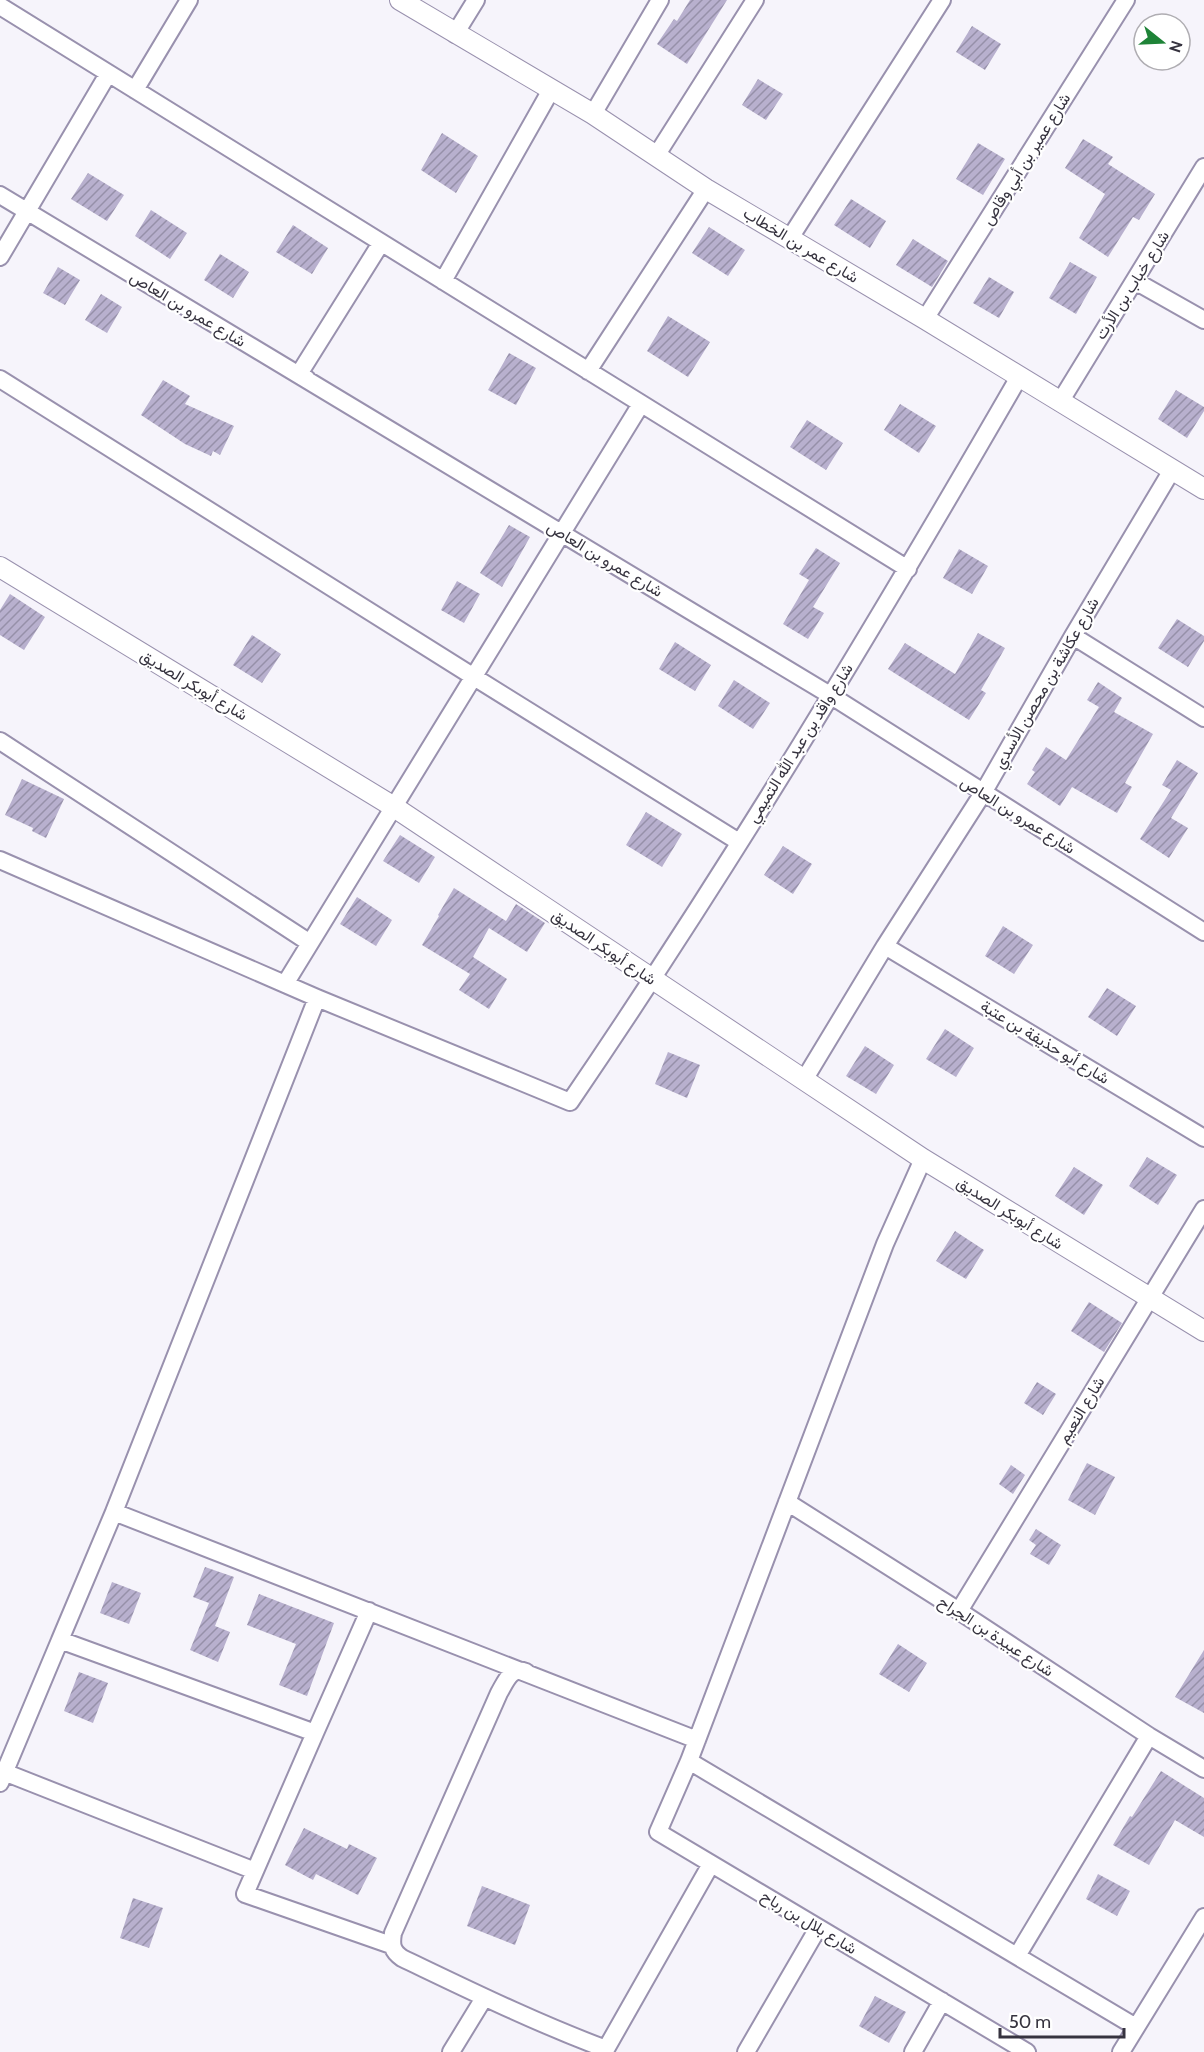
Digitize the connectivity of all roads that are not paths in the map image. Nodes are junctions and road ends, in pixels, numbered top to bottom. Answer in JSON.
{"nodes":[{"id":1,"x":189,"y":0,"type":"edge"},
{"id":2,"x":400,"y":0,"type":"edge"},
{"id":3,"x":476,"y":0,"type":"edge"},
{"id":4,"x":660,"y":0,"type":"edge"},
{"id":5,"x":755,"y":0,"type":"edge"},
{"id":6,"x":942,"y":0,"type":"edge"},
{"id":7,"x":1126,"y":0,"type":"edge"},
{"id":8,"x":0,"y":6,"type":"edge"},
{"id":9,"x":455,"y":33,"type":"junction"},
{"id":10,"x":108,"y":74,"type":"junction"},
{"id":11,"x":135,"y":90,"type":"junction"},
{"id":12,"x":551,"y":90,"type":"junction"},
{"id":13,"x":593,"y":114,"type":"junction"},
{"id":14,"x":656,"y":156,"type":"junction"},
{"id":15,"x":1204,"y":167,"type":"edge"},
{"id":16,"x":706,"y":189,"type":"junction"},
{"id":17,"x":0,"y":195,"type":"edge"},
{"id":18,"x":27,"y":212,"type":"junction"},
{"id":19,"x":790,"y":238,"type":"junction"},
{"id":20,"x":381,"y":243,"type":"junction"},
{"id":21,"x":0,"y":257,"type":"edge"},
{"id":22,"x":442,"y":281,"type":"junction"},
{"id":23,"x":1135,"y":281,"type":"junction"},
{"id":24,"x":926,"y":319,"type":"junction"},
{"id":25,"x":1204,"y":320,"type":"edge"},
{"id":26,"x":588,"y":371,"type":"junction"},
{"id":27,"x":1019,"y":377,"type":"junction"},
{"id":28,"x":0,"y":379,"type":"edge"},
{"id":29,"x":1060,"y":402,"type":"junction"},
{"id":30,"x":641,"y":404,"type":"junction"},
{"id":31,"x":1172,"y":470,"type":"junction"},
{"id":32,"x":1204,"y":489,"type":"edge"},
{"id":33,"x":557,"y":530,"type":"junction"},
{"id":34,"x":0,"y":567,"type":"edge"},
{"id":35,"x":908,"y":570,"type":"junction"},
{"id":36,"x":1073,"y":636,"type":"junction"},
{"id":37,"x":474,"y":677,"type":"junction"},
{"id":38,"x":830,"y":695,"type":"junction"},
{"id":39,"x":1204,"y":718,"type":"edge"},
{"id":40,"x":0,"y":741,"type":"edge"},
{"id":41,"x":982,"y":793,"type":"junction"},
{"id":42,"x":394,"y":807,"type":"junction"},
{"id":43,"x":739,"y":842,"type":"junction"},
{"id":44,"x":0,"y":860,"type":"edge"},
{"id":45,"x":1204,"y":932,"type":"edge"},
{"id":46,"x":310,"y":943,"type":"junction"},
{"id":47,"x":885,"y":946,"type":"junction"},
{"id":48,"x":653,"y":980,"type":"junction"},
{"id":49,"x":285,"y":984,"type":"junction"},
{"id":50,"x":317,"y":998,"type":"junction"},
{"id":51,"x":804,"y":1080,"type":"junction"},
{"id":52,"x":1204,"y":1138,"type":"edge"},
{"id":53,"x":923,"y":1159,"type":"junction"},
{"id":54,"x":1204,"y":1209,"type":"edge"},
{"id":55,"x":1150,"y":1298,"type":"junction"},
{"id":56,"x":1204,"y":1331,"type":"edge"},
{"id":57,"x":787,"y":1502,"type":"junction"},
{"id":58,"x":114,"y":1512,"type":"junction"},
{"id":59,"x":369,"y":1611,"type":"junction"},
{"id":60,"x":959,"y":1611,"type":"junction"},
{"id":61,"x":60,"y":1640,"type":"junction"},
{"id":62,"x":315,"y":1733,"type":"junction"},
{"id":63,"x":1149,"y":1736,"type":"junction"},
{"id":64,"x":698,"y":1740,"type":"junction"},
{"id":65,"x":689,"y":1761,"type":"junction"},
{"id":66,"x":1204,"y":1768,"type":"edge"},
{"id":67,"x":2,"y":1777,"type":"edge"},
{"id":68,"x":711,"y":1864,"type":"junction"},
{"id":69,"x":255,"y":1871,"type":"junction"},
{"id":70,"x":1204,"y":1917,"type":"edge"},
{"id":71,"x":818,"y":1928,"type":"junction"},
{"id":72,"x":392,"y":1945,"type":"junction"},
{"id":73,"x":1017,"y":1956,"type":"junction"},
{"id":74,"x":484,"y":1998,"type":"junction"},
{"id":75,"x":942,"y":2001,"type":"junction"},
{"id":76,"x":1136,"y":2027,"type":"junction"},
{"id":77,"x":605,"y":2050,"type":"edge"},
{"id":78,"x":451,"y":2052,"type":"edge"},
{"id":79,"x":746,"y":2052,"type":"edge"},
{"id":80,"x":913,"y":2052,"type":"edge"},
{"id":81,"x":1027,"y":2052,"type":"edge"},
{"id":82,"x":1121,"y":2052,"type":"edge"}],
"edges":[{"from":1,"to":11,"type":"street"},
{"from":2,"to":9,"type":"street","name":"شارع عمر بن الخطاب"},
{"from":3,"to":9,"type":"street"},
{"from":4,"to":13,"type":"street"},
{"from":5,"to":14,"type":"street"},
{"from":6,"to":19,"type":"street"},
{"from":7,"to":24,"type":"street","name":"شارع عمير بن أبي وقاص"},
{"from":8,"to":10,"type":"street"},
{"from":9,"to":12,"type":"street","name":"شارع عمر بن الخطاب"},
{"from":10,"to":11,"type":"street"},
{"from":10,"to":18,"type":"street"},
{"from":11,"to":20,"type":"street"},
{"from":12,"to":13,"type":"street","name":"شارع عمر بن الخطاب"},
{"from":12,"to":22,"type":"street"},
{"from":13,"to":14,"type":"street","name":"شارع عمر بن الخطاب"},
{"from":14,"to":16,"type":"street","name":"شارع عمر بن الخطاب"},
{"from":15,"to":23,"type":"street","name":"شارع خباب بن الأرت"},
{"from":16,"to":19,"type":"street","name":"شارع عمر بن الخطاب"},
{"from":16,"to":26,"type":"street"},
{"from":17,"to":18,"type":"street","name":"شارع عمرو بن العاص"},
{"from":18,"to":21,"type":"street"},
{"from":18,"to":33,"type":"street","name":"شارع عمرو بن العاص"},
{"from":19,"to":24,"type":"street","name":"شارع عمر بن الخطاب"},
{"from":20,"to":22,"type":"street"},
{"from":20,"to":33,"type":"street"},
{"from":22,"to":26,"type":"street"},
{"from":23,"to":25,"type":"street"},
{"from":23,"to":29,"type":"street","name":"شارع خباب بن الأرت"},
{"from":24,"to":27,"type":"street","name":"شارع عمر بن الخطاب"},
{"from":26,"to":30,"type":"street"},
{"from":27,"to":29,"type":"street","name":"شارع عمر بن الخطاب"},
{"from":27,"to":35,"type":"street","name":"شارع واقد بن عبد الله التميمي"},
{"from":28,"to":37,"type":"street"},
{"from":29,"to":31,"type":"street","name":"شارع عمر بن الخطاب"},
{"from":30,"to":33,"type":"street"},
{"from":30,"to":35,"type":"street"},
{"from":31,"to":32,"type":"street","name":"شارع عمر بن الخطاب"},
{"from":31,"to":36,"type":"street","name":"شارع عكاشة بن محصن الأسدي"},
{"from":33,"to":37,"type":"street"},
{"from":33,"to":38,"type":"street","name":"شارع عمرو بن العاص"},
{"from":34,"to":42,"type":"street","name":"شارع أبوبكر الصديق"},
{"from":35,"to":38,"type":"street","name":"شارع واقد بن عبد الله التميمي"},
{"from":36,"to":39,"type":"street"},
{"from":36,"to":41,"type":"street","name":"شارع عكاشة بن محصن الأسدي"},
{"from":37,"to":42,"type":"street"},
{"from":37,"to":43,"type":"street"},
{"from":38,"to":41,"type":"street","name":"شارع عمرو بن العاص"},
{"from":38,"to":43,"type":"street","name":"شارع واقد بن عبد الله التميمي"},
{"from":40,"to":46,"type":"street"},
{"from":41,"to":45,"type":"street","name":"شارع عمرو بن العاص"},
{"from":41,"to":47,"type":"street","name":"شارع عكاشة بن محصن الأسدي"},
{"from":42,"to":46,"type":"street"},
{"from":42,"to":48,"type":"street","name":"شارع أبوبكر الصديق"},
{"from":43,"to":48,"type":"street","name":"شارع واقد بن عبد الله التميمي"},
{"from":44,"to":49,"type":"street"},
{"from":46,"to":49,"type":"street"},
{"from":47,"to":51,"type":"street","name":"شارع عكاشة بن محصن الأسدي"},
{"from":47,"to":52,"type":"street","name":"شارع أبو حذيفة بن عتبة"},
{"from":48,"to":50,"type":"street","name":"شارع واقد بن عبد الله التميمي"},
{"from":48,"to":51,"type":"street","name":"شارع أبوبكر الصديق"},
{"from":49,"to":50,"type":"street"},
{"from":50,"to":58,"type":"street"},
{"from":51,"to":53,"type":"street","name":"شارع أبوبكر الصديق"},
{"from":53,"to":55,"type":"street","name":"شارع أبوبكر الصديق"},
{"from":53,"to":57,"type":"street"},
{"from":54,"to":55,"type":"street","name":"شارع النعيم"},
{"from":55,"to":56,"type":"street","name":"شارع أبوبكر الصديق"},
{"from":55,"to":60,"type":"street","name":"شارع النعيم"},
{"from":57,"to":60,"type":"street","name":"شارع عبيدة بن الجراح"},
{"from":57,"to":64,"type":"street"},
{"from":58,"to":59,"type":"street"},
{"from":58,"to":61,"type":"street"},
{"from":59,"to":62,"type":"street"},
{"from":59,"to":64,"type":"street"},
{"from":60,"to":63,"type":"street","name":"شارع عبيدة بن الجراح"},
{"from":61,"to":62,"type":"street"},
{"from":61,"to":67,"type":"street"},
{"from":62,"to":69,"type":"street"},
{"from":63,"to":66,"type":"street","name":"شارع عبيدة بن الجراح"},
{"from":63,"to":73,"type":"street"},
{"from":64,"to":65,"type":"street"},
{"from":64,"to":72,"type":"street"},
{"from":65,"to":68,"type":"street","name":"شارع بلال بن رباح"},
{"from":65,"to":73,"type":"street"},
{"from":67,"to":69,"type":"street"},
{"from":68,"to":71,"type":"street","name":"شارع بلال بن رباح"},
{"from":68,"to":77,"type":"street"},
{"from":69,"to":72,"type":"street"},
{"from":70,"to":76,"type":"street"},
{"from":71,"to":75,"type":"street","name":"شارع بلال بن رباح"},
{"from":71,"to":79,"type":"street"},
{"from":72,"to":74,"type":"street"},
{"from":73,"to":76,"type":"street"},
{"from":74,"to":77,"type":"street"},
{"from":74,"to":78,"type":"street"},
{"from":75,"to":80,"type":"street"},
{"from":75,"to":81,"type":"street","name":"شارع بلال بن رباح"},
{"from":76,"to":82,"type":"street"}]}
